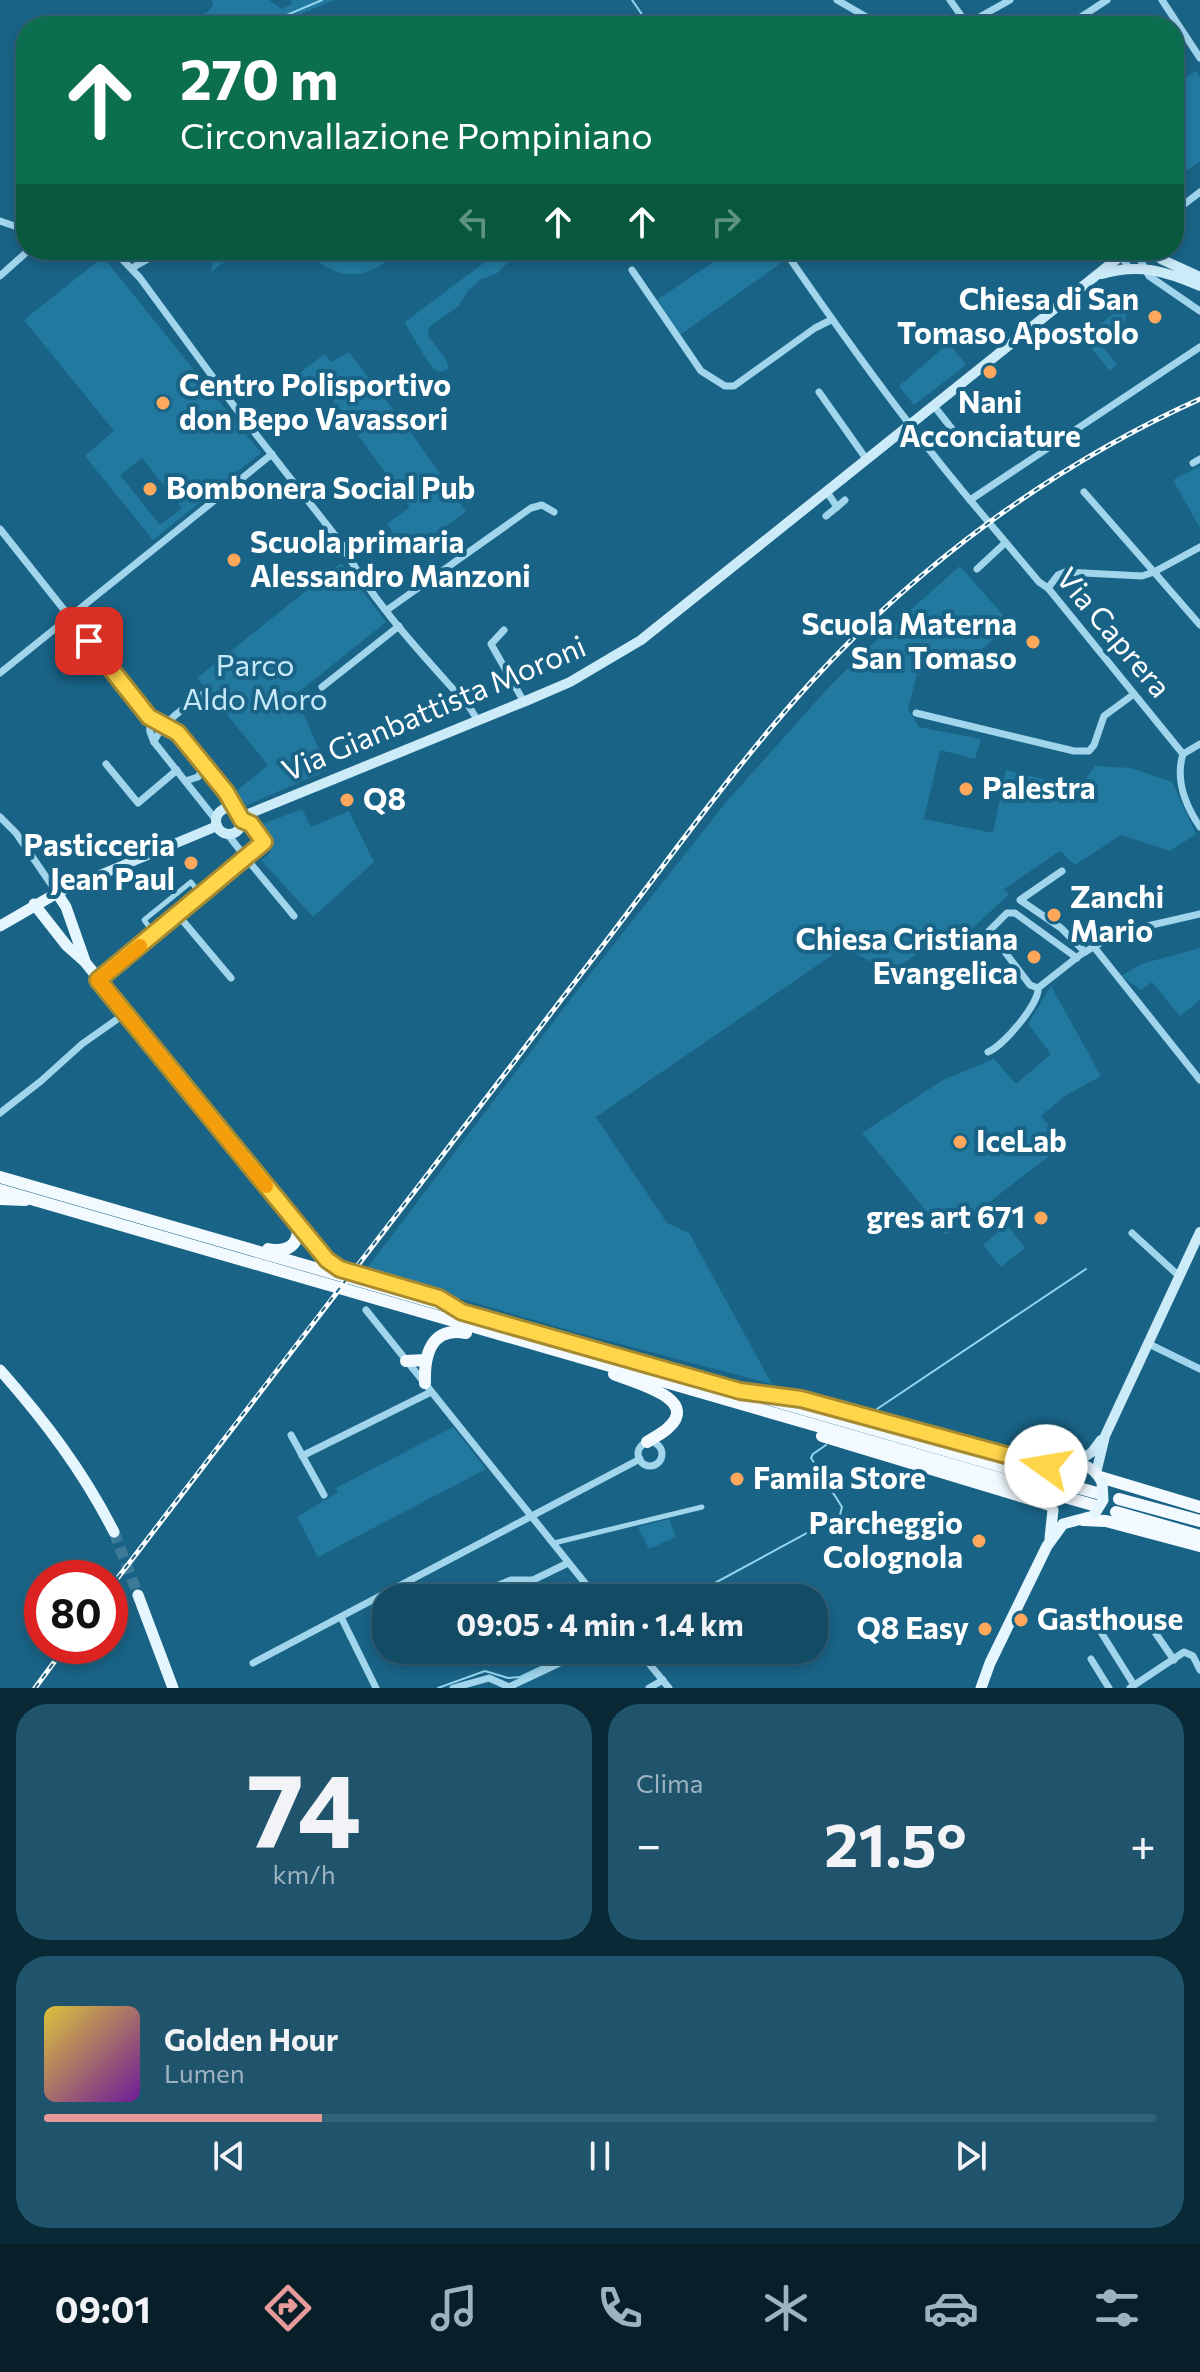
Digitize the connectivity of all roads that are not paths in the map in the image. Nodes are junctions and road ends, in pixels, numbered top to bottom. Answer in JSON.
{"nodes":[{"id":1,"x":837,"y":0,"type":"edge"},
{"id":2,"x":1010,"y":0,"type":"edge"},
{"id":3,"x":1107,"y":0,"type":"edge"},
{"id":4,"x":865,"y":16,"type":"edge"},
{"id":5,"x":982,"y":16,"type":"edge"},
{"id":6,"x":1082,"y":16,"type":"edge"},
{"id":7,"x":1184,"y":34,"type":"edge"},
{"id":8,"x":1200,"y":58,"type":"edge"},
{"id":9,"x":1200,"y":192,"type":"edge"},
{"id":10,"x":1184,"y":204,"type":"edge"},
{"id":11,"x":18,"y":260,"type":"edge"},
{"id":12,"x":122,"y":260,"type":"edge"},
{"id":13,"x":146,"y":260,"type":"edge"},
{"id":14,"x":794,"y":260,"type":"edge"},
{"id":15,"x":1112,"y":260,"type":"edge"},
{"id":16,"x":1126,"y":260,"type":"edge"},
{"id":17,"x":1140,"y":260,"type":"edge"},
{"id":18,"x":1159,"y":260,"type":"edge"},
{"id":19,"x":1168,"y":260,"type":"edge"},
{"id":20,"x":132,"y":268,"type":"junction"},
{"id":21,"x":1129,"y":268,"type":"junction"},
{"id":22,"x":1144,"y":268,"type":"junction"},
{"id":23,"x":632,"y":270,"type":"dead end"},
{"id":24,"x":1168,"y":272,"type":"junction"},
{"id":25,"x":0,"y":276,"type":"edge"},
{"id":26,"x":1092,"y":276,"type":"junction"},
{"id":27,"x":1200,"y":277,"type":"edge"},
{"id":28,"x":1200,"y":286,"type":"edge"},
{"id":29,"x":1169,"y":290,"type":"junction"},
{"id":30,"x":1200,"y":311,"type":"edge"},
{"id":31,"x":831,"y":320,"type":"junction"},
{"id":32,"x":1200,"y":347,"type":"edge"},
{"id":33,"x":819,"y":392,"type":"dead end"},
{"id":34,"x":934,"y":406,"type":"junction"},
{"id":35,"x":909,"y":426,"type":"junction"},
{"id":36,"x":956,"y":434,"type":"dead end"},
{"id":37,"x":272,"y":454,"type":"junction"},
{"id":38,"x":867,"y":460,"type":"junction"},
{"id":39,"x":827,"y":492,"type":"junction"},
{"id":40,"x":1084,"y":492,"type":"dead end"},
{"id":41,"x":845,"y":500,"type":"dead end"},
{"id":42,"x":970,"y":500,"type":"junction"},
{"id":43,"x":837,"y":507,"type":"junction"},
{"id":44,"x":554,"y":512,"type":"dead end"},
{"id":45,"x":826,"y":516,"type":"dead end"},
{"id":46,"x":0,"y":529,"type":"edge"},
{"id":47,"x":1005,"y":543,"type":"junction"},
{"id":48,"x":1200,"y":547,"type":"edge"},
{"id":49,"x":977,"y":569,"type":"dead end"},
{"id":50,"x":1154,"y":572,"type":"junction"},
{"id":51,"x":1048,"y":588,"type":"junction"},
{"id":52,"x":387,"y":610,"type":"junction"},
{"id":53,"x":69,"y":616,"type":"junction"},
{"id":54,"x":1200,"y":625,"type":"edge"},
{"id":55,"x":399,"y":626,"type":"junction"},
{"id":56,"x":504,"y":630,"type":"dead end"},
{"id":57,"x":0,"y":673,"type":"edge"},
{"id":58,"x":322,"y":687,"type":"dead end"},
{"id":59,"x":206,"y":692,"type":"dead end"},
{"id":60,"x":1134,"y":694,"type":"junction"},
{"id":61,"x":523,"y":698,"type":"junction"},
{"id":62,"x":916,"y":713,"type":"dead end"},
{"id":63,"x":149,"y":717,"type":"junction"},
{"id":64,"x":478,"y":721,"type":"junction"},
{"id":65,"x":167,"y":725,"type":"junction"},
{"id":66,"x":154,"y":742,"type":"junction"},
{"id":67,"x":1200,"y":744,"type":"edge"},
{"id":68,"x":1183,"y":754,"type":"junction"},
{"id":69,"x":106,"y":764,"type":"dead end"},
{"id":70,"x":204,"y":766,"type":"junction"},
{"id":71,"x":177,"y":770,"type":"junction"},
{"id":72,"x":185,"y":781,"type":"junction"},
{"id":73,"x":240,"y":816,"type":"junction"},
{"id":74,"x":0,"y":817,"type":"edge"},
{"id":75,"x":218,"y":826,"type":"junction"},
{"id":76,"x":1200,"y":827,"type":"edge"},
{"id":77,"x":246,"y":858,"type":"junction"},
{"id":78,"x":1062,"y":871,"type":"dead end"},
{"id":79,"x":191,"y":882,"type":"joint"},
{"id":80,"x":57,"y":893,"type":"junction"},
{"id":81,"x":34,"y":904,"type":"junction"},
{"id":82,"x":1200,"y":914,"type":"edge"},
{"id":83,"x":178,"y":915,"type":"junction"},
{"id":84,"x":294,"y":916,"type":"dead end"},
{"id":85,"x":0,"y":926,"type":"edge"},
{"id":86,"x":1094,"y":947,"type":"junction"},
{"id":87,"x":1085,"y":952,"type":"junction"},
{"id":88,"x":1077,"y":958,"type":"junction"},
{"id":89,"x":85,"y":962,"type":"junction"},
{"id":90,"x":231,"y":978,"type":"dead end"},
{"id":91,"x":98,"y":980,"type":"junction"},
{"id":92,"x":1038,"y":988,"type":"junction"},
{"id":93,"x":126,"y":1013,"type":"junction"},
{"id":94,"x":988,"y":1052,"type":"dead end"},
{"id":95,"x":1200,"y":1080,"type":"edge"},
{"id":96,"x":0,"y":1113,"type":"edge"},
{"id":97,"x":0,"y":1177,"type":"edge"},
{"id":98,"x":0,"y":1190,"type":"edge"},
{"id":99,"x":0,"y":1199,"type":"edge"},
{"id":100,"x":36,"y":1200,"type":"junction"},
{"id":101,"x":298,"y":1226,"type":"junction"},
{"id":102,"x":1200,"y":1232,"type":"edge"},
{"id":103,"x":1132,"y":1233,"type":"dead end"},
{"id":104,"x":224,"y":1242,"type":"junction"},
{"id":105,"x":1179,"y":1276,"type":"junction"},
{"id":106,"x":342,"y":1284,"type":"junction"},
{"id":107,"x":366,"y":1310,"type":"dead end"},
{"id":108,"x":462,"y":1312,"type":"junction"},
{"id":109,"x":1149,"y":1344,"type":"junction"},
{"id":110,"x":577,"y":1357,"type":"junction"},
{"id":111,"x":426,"y":1360,"type":"junction"},
{"id":112,"x":406,"y":1361,"type":"junction"},
{"id":113,"x":1200,"y":1369,"type":"edge"},
{"id":114,"x":0,"y":1370,"type":"edge"},
{"id":115,"x":428,"y":1388,"type":"junction"},
{"id":116,"x":740,"y":1391,"type":"junction"},
{"id":117,"x":707,"y":1394,"type":"junction"},
{"id":118,"x":291,"y":1435,"type":"dead end"},
{"id":119,"x":1105,"y":1436,"type":"junction"},
{"id":120,"x":647,"y":1442,"type":"junction"},
{"id":121,"x":302,"y":1456,"type":"junction"},
{"id":122,"x":640,"y":1459,"type":"junction"},
{"id":123,"x":1076,"y":1463,"type":"junction"},
{"id":124,"x":1054,"y":1490,"type":"junction"},
{"id":125,"x":1097,"y":1490,"type":"junction"},
{"id":126,"x":324,"y":1495,"type":"dead end"},
{"id":127,"x":1200,"y":1506,"type":"edge"},
{"id":128,"x":702,"y":1507,"type":"dead end"},
{"id":129,"x":532,"y":1517,"type":"junction"},
{"id":130,"x":1078,"y":1520,"type":"junction"},
{"id":131,"x":1200,"y":1521,"type":"edge"},
{"id":132,"x":114,"y":1532,"type":"tunnel mouth"},
{"id":133,"x":1200,"y":1536,"type":"edge"},
{"id":134,"x":553,"y":1544,"type":"junction"},
{"id":135,"x":1047,"y":1546,"type":"junction"},
{"id":136,"x":1200,"y":1546,"type":"edge"},
{"id":137,"x":568,"y":1563,"type":"junction"},
{"id":138,"x":501,"y":1584,"type":"edge"},
{"id":139,"x":585,"y":1584,"type":"edge"},
{"id":140,"x":138,"y":1595,"type":"tunnel mouth"},
{"id":141,"x":341,"y":1617,"type":"junction"},
{"id":142,"x":1152,"y":1628,"type":"dead end"},
{"id":143,"x":1099,"y":1629,"type":"dead end"},
{"id":144,"x":1091,"y":1659,"type":"dead end"},
{"id":145,"x":1174,"y":1660,"type":"junction"},
{"id":146,"x":253,"y":1663,"type":"dead end"},
{"id":147,"x":558,"y":1664,"type":"edge"},
{"id":148,"x":650,"y":1664,"type":"edge"},
{"id":149,"x":1200,"y":1670,"type":"edge"},
{"id":150,"x":663,"y":1680,"type":"junction"},
{"id":151,"x":981,"y":1687,"type":"edge"},
{"id":152,"x":1132,"y":1687,"type":"edge"},
{"id":153,"x":173,"y":1688,"type":"edge"},
{"id":154,"x":376,"y":1688,"type":"edge"},
{"id":155,"x":453,"y":1688,"type":"edge"},
{"id":156,"x":509,"y":1688,"type":"edge"},
{"id":157,"x":649,"y":1688,"type":"edge"},
{"id":158,"x":669,"y":1688,"type":"edge"},
{"id":159,"x":1109,"y":1688,"type":"edge"}],
"edges":[{"from":1,"to":4,"type":"street"},
{"from":2,"to":5,"type":"street"},
{"from":3,"to":6,"type":"street"},
{"from":7,"to":8,"type":"street"},
{"from":9,"to":10,"type":"street"},
{"from":11,"to":25,"type":"street"},
{"from":12,"to":20,"type":"street"},
{"from":13,"to":20,"type":"street"},
{"from":14,"to":31,"type":"street","name":"Via Caprera"},
{"from":15,"to":26,"type":"main road","name":"Via Gianbattista Moroni"},
{"from":16,"to":21,"type":"street"},
{"from":17,"to":22,"type":"street"},
{"from":18,"to":24,"type":"street"},
{"from":19,"to":27,"type":"main road"},
{"from":20,"to":37,"type":"street"},
{"from":21,"to":22,"type":"main road"},
{"from":21,"to":26,"type":"main road"},
{"from":22,"to":24,"type":"main road"},
{"from":22,"to":29,"type":"street"},
{"from":23,"to":31,"type":"street"},
{"from":24,"to":28,"type":"main road"},
{"from":24,"to":29,"type":"street"},
{"from":26,"to":34,"type":"main road","name":"Via Gianbattista Moroni"},
{"from":29,"to":30,"type":"street"},
{"from":31,"to":35,"type":"street","name":"Via Caprera"},
{"from":32,"to":42,"type":"street"},
{"from":33,"to":38,"type":"street"},
{"from":34,"to":35,"type":"main road","name":"Via Gianbattista Moroni"},
{"from":34,"to":36,"type":"street"},
{"from":35,"to":38,"type":"main road","name":"Via Gianbattista Moroni"},
{"from":35,"to":42,"type":"street","name":"Via Caprera"},
{"from":37,"to":52,"type":"street"},
{"from":37,"to":53,"type":"street"},
{"from":38,"to":39,"type":"main road","name":"Via Gianbattista Moroni"},
{"from":39,"to":43,"type":"street"},
{"from":39,"to":61,"type":"main road","name":"Via Gianbattista Moroni"},
{"from":40,"to":50,"type":"street"},
{"from":41,"to":43,"type":"street"},
{"from":42,"to":47,"type":"street","name":"Via Caprera"},
{"from":43,"to":45,"type":"street"},
{"from":44,"to":52,"type":"street"},
{"from":46,"to":53,"type":"street"},
{"from":47,"to":49,"type":"street"},
{"from":47,"to":51,"type":"street","name":"Via Caprera"},
{"from":48,"to":50,"type":"street"},
{"from":50,"to":51,"type":"street"},
{"from":50,"to":54,"type":"street"},
{"from":51,"to":60,"type":"street","name":"Via Caprera"},
{"from":52,"to":55,"type":"street"},
{"from":53,"to":57,"type":"street"},
{"from":53,"to":63,"type":"street"},
{"from":55,"to":58,"type":"street"},
{"from":55,"to":64,"type":"street"},
{"from":56,"to":61,"type":"street","name":"Via Gianbattista Moroni"},
{"from":59,"to":65,"type":"street"},
{"from":60,"to":62,"type":"street"},
{"from":60,"to":68,"type":"street","name":"Via Caprera"},
{"from":61,"to":64,"type":"main road","name":"Via Gianbattista Moroni"},
{"from":63,"to":65,"type":"street"},
{"from":63,"to":66,"type":"street"},
{"from":64,"to":73,"type":"main road","name":"Via Gianbattista Moroni"},
{"from":65,"to":66,"type":"street"},
{"from":65,"to":70,"type":"street"},
{"from":66,"to":71,"type":"street"},
{"from":67,"to":68,"type":"street"},
{"from":68,"to":76,"type":"street"},
{"from":69,"to":71,"type":"street"},
{"from":70,"to":72,"type":"street"},
{"from":70,"to":73,"type":"street"},
{"from":71,"to":72,"type":"street"},
{"from":72,"to":75,"type":"street"},
{"from":73,"to":75,"type":"main road","name":"Via Gianbattista Moroni"},
{"from":73,"to":75,"type":"main road","name":"Via Gianbattista Moroni"},
{"from":73,"to":77,"type":"street"},
{"from":74,"to":80,"type":"street"},
{"from":75,"to":77,"type":"street"},
{"from":75,"to":80,"type":"main road","name":"Via Gianbattista Moroni"},
{"from":77,"to":83,"type":"street"},
{"from":77,"to":84,"type":"street"},
{"from":78,"to":87,"type":"street"},
{"from":79,"to":79,"type":"street"},
{"from":80,"to":81,"type":"main road"},
{"from":80,"to":89,"type":"main road"},
{"from":81,"to":85,"type":"main road"},
{"from":81,"to":89,"type":"main road"},
{"from":82,"to":86,"type":"street"},
{"from":83,"to":90,"type":"street"},
{"from":83,"to":91,"type":"street"},
{"from":86,"to":87,"type":"street"},
{"from":86,"to":95,"type":"street"},
{"from":87,"to":88,"type":"street"},
{"from":88,"to":92,"type":"street"},
{"from":88,"to":92,"type":"street"},
{"from":89,"to":91,"type":"main road"},
{"from":91,"to":93,"type":"main road"},
{"from":92,"to":94,"type":"street"},
{"from":93,"to":96,"type":"street"},
{"from":93,"to":101,"type":"main road"},
{"from":97,"to":104,"type":"highway"},
{"from":98,"to":100,"type":"highway"},
{"from":99,"to":100,"type":"highway"},
{"from":100,"to":106,"type":"highway"},
{"from":101,"to":104,"type":"highway"},
{"from":101,"to":108,"type":"highway"},
{"from":102,"to":105,"type":"main road"},
{"from":103,"to":105,"type":"street"},
{"from":104,"to":106,"type":"highway"},
{"from":105,"to":109,"type":"main road"},
{"from":106,"to":108,"type":"highway"},
{"from":106,"to":110,"type":"highway"},
{"from":107,"to":112,"type":"street"},
{"from":108,"to":116,"type":"highway"},
{"from":109,"to":113,"type":"street"},
{"from":109,"to":119,"type":"main road"},
{"from":110,"to":111,"type":"highway"},
{"from":110,"to":117,"type":"highway"},
{"from":110,"to":120,"type":"highway"},
{"from":111,"to":112,"type":"highway"},
{"from":111,"to":115,"type":"highway"},
{"from":112,"to":115,"type":"street"},
{"from":114,"to":132,"type":"main road"},
{"from":115,"to":121,"type":"street"},
{"from":115,"to":129,"type":"street"},
{"from":116,"to":117,"type":"highway"},
{"from":116,"to":124,"type":"highway"},
{"from":117,"to":124,"type":"highway"},
{"from":118,"to":121,"type":"street"},
{"from":119,"to":123,"type":"main road"},
{"from":119,"to":125,"type":"main road"},
{"from":120,"to":122,"type":"street"},
{"from":120,"to":122,"type":"street"},
{"from":121,"to":126,"type":"street"},
{"from":122,"to":129,"type":"street"},
{"from":123,"to":124,"type":"main road"},
{"from":123,"to":125,"type":"main road"},
{"from":124,"to":125,"type":"highway"},
{"from":124,"to":130,"type":"main road"},
{"from":124,"to":135,"type":"main road"},
{"from":125,"to":127,"type":"highway"},
{"from":125,"to":130,"type":"main road"},
{"from":128,"to":134,"type":"street"},
{"from":129,"to":134,"type":"street"},
{"from":129,"to":141,"type":"street"},
{"from":130,"to":135,"type":"main road"},
{"from":130,"to":136,"type":"highway"},
{"from":131,"to":133,"type":"highway"},
{"from":134,"to":137,"type":"street"},
{"from":135,"to":151,"type":"main road"},
{"from":137,"to":138,"type":"street"},
{"from":137,"to":139,"type":"street"},
{"from":140,"to":153,"type":"main road"},
{"from":141,"to":146,"type":"street"},
{"from":141,"to":154,"type":"street"},
{"from":142,"to":145,"type":"street"},
{"from":143,"to":152,"type":"street"},
{"from":144,"to":159,"type":"street"},
{"from":145,"to":149,"type":"street"},
{"from":145,"to":152,"type":"street"},
{"from":147,"to":156,"type":"street"},
{"from":148,"to":150,"type":"street"},
{"from":150,"to":157,"type":"street"},
{"from":150,"to":158,"type":"street"},
{"from":155,"to":156,"type":"street"}]}
